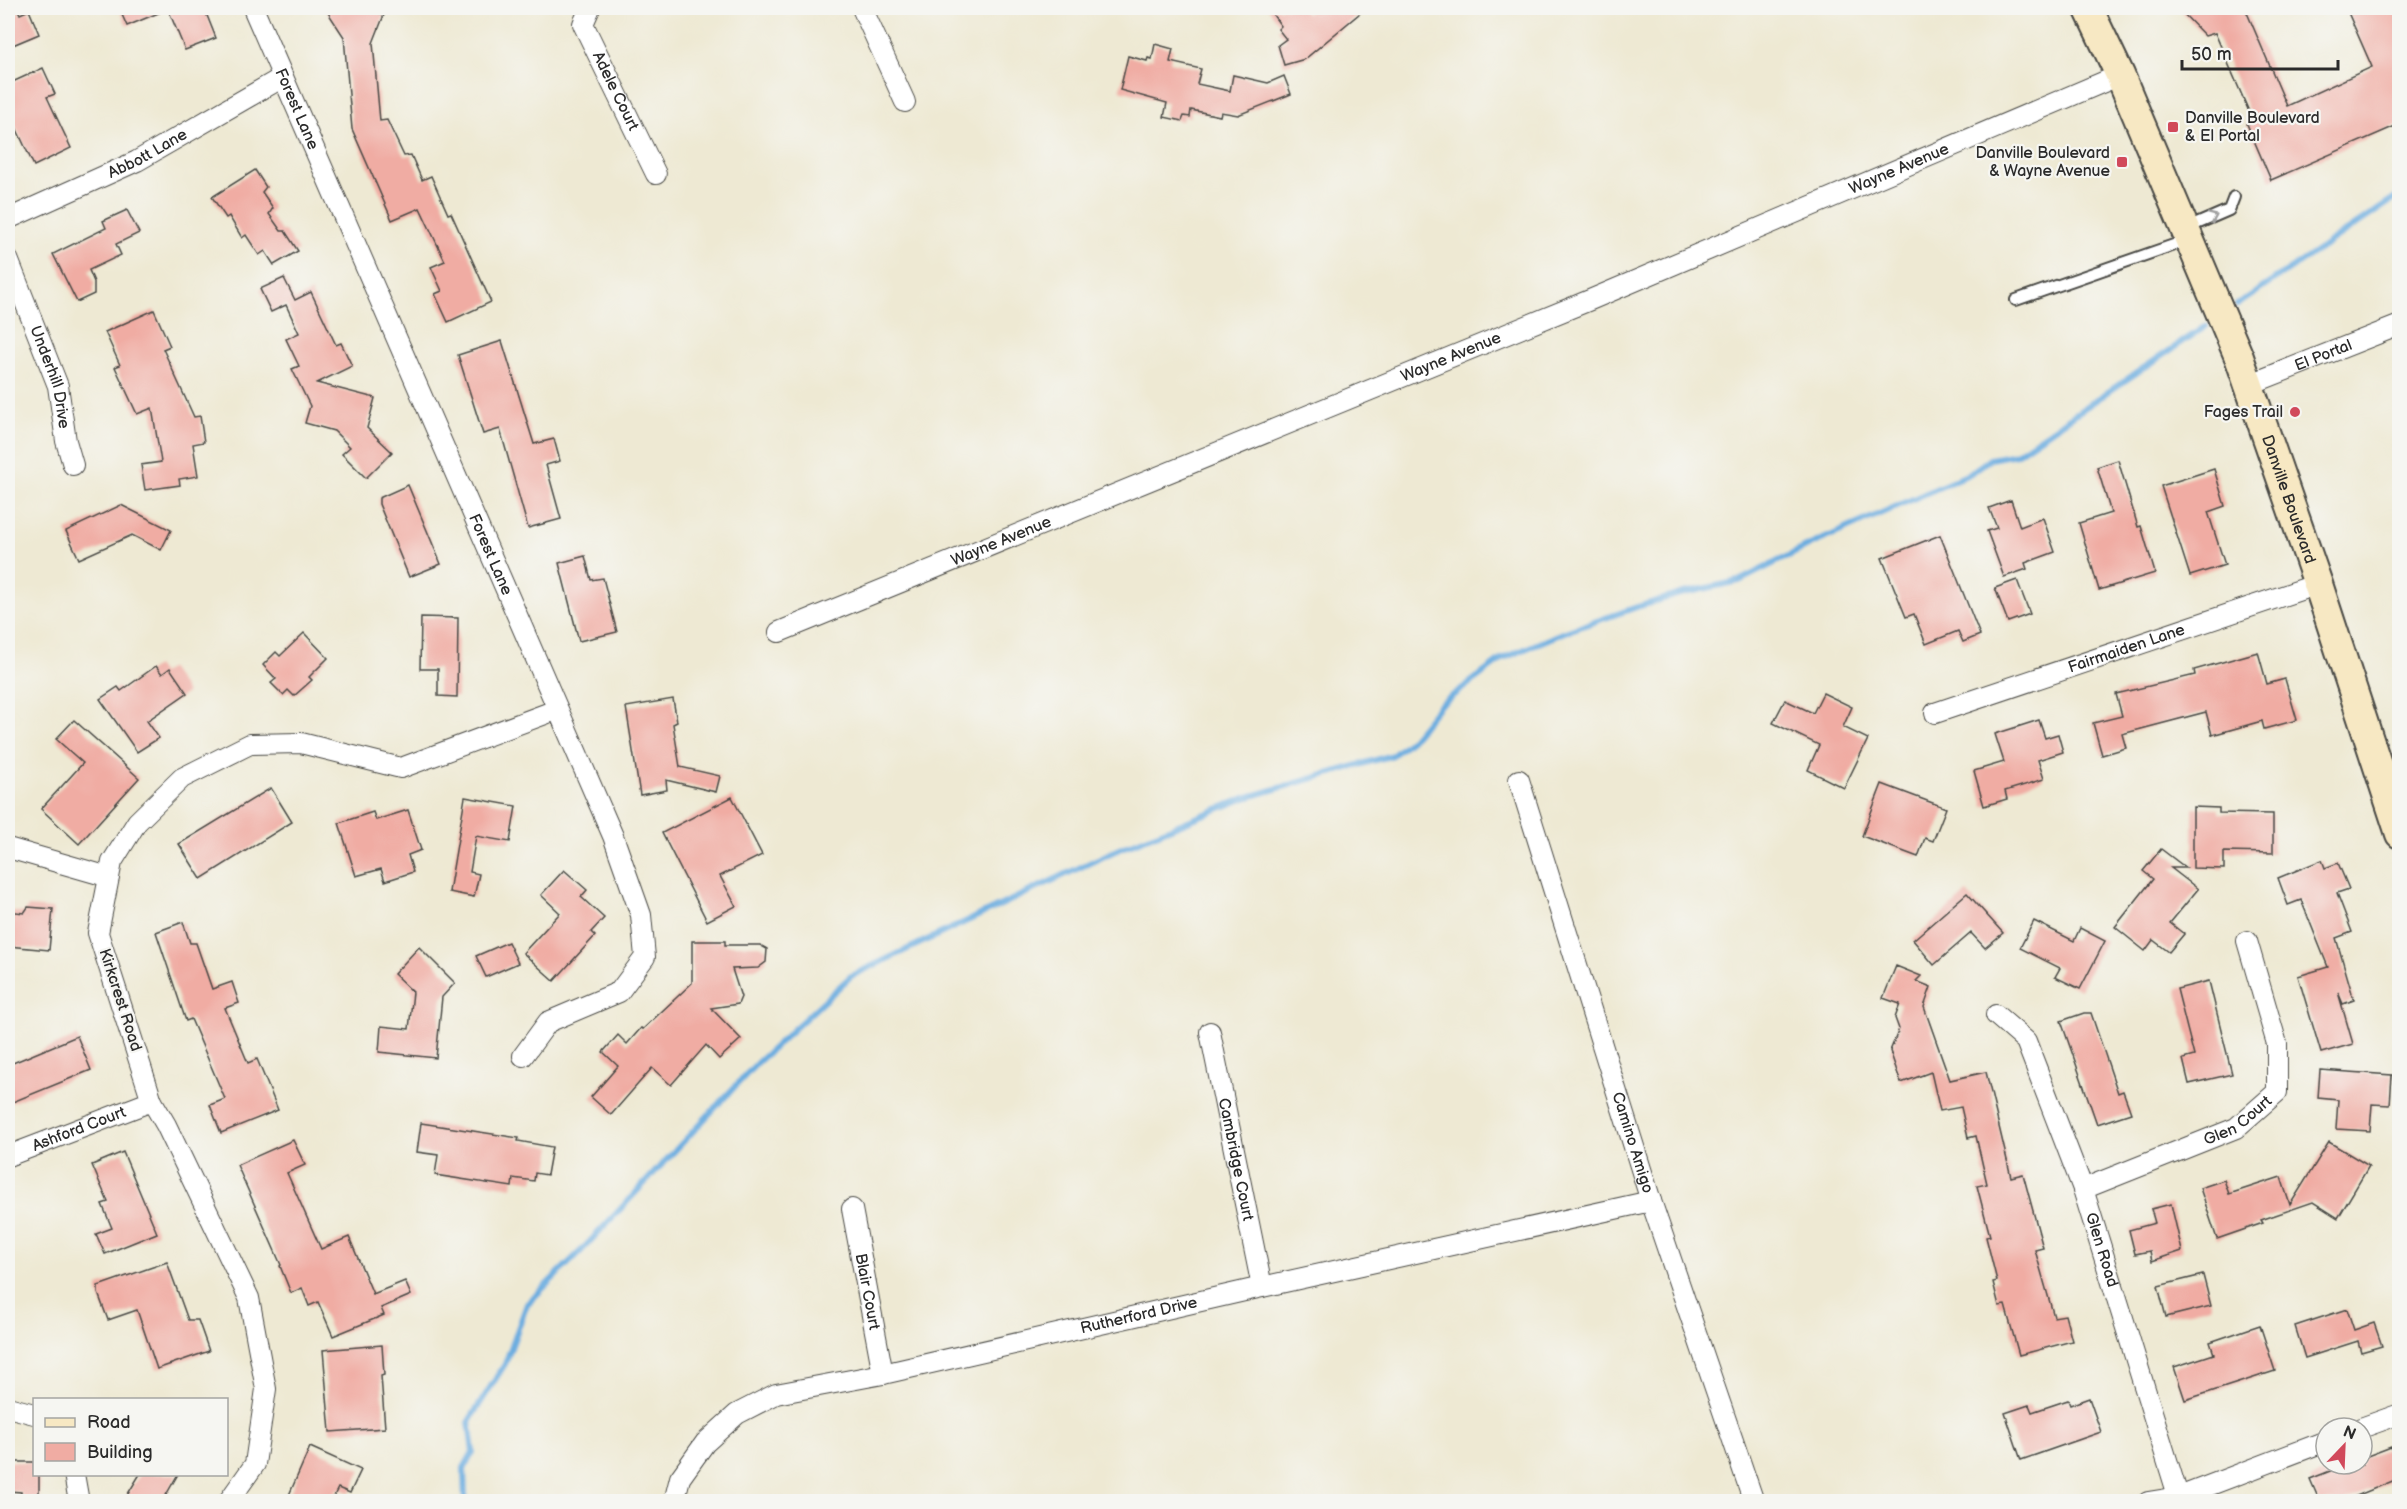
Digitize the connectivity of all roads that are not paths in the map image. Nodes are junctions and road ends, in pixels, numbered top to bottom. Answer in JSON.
{"nodes":[{"id":1,"x":253,"y":8,"type":"edge"},
{"id":2,"x":590,"y":8,"type":"edge"},
{"id":3,"x":862,"y":8,"type":"edge"},
{"id":4,"x":2088,"y":8,"type":"edge"},
{"id":5,"x":2120,"y":75,"type":"junction"},
{"id":6,"x":283,"y":77,"type":"junction"},
{"id":7,"x":906,"y":102,"type":"dead end"},
{"id":8,"x":656,"y":174,"type":"dead end"},
{"id":9,"x":2234,"y":197,"type":"dead end"},
{"id":10,"x":8,"y":219,"type":"edge"},
{"id":11,"x":2187,"y":235,"type":"junction"},
{"id":12,"x":8,"y":259,"type":"edge"},
{"id":13,"x":2016,"y":300,"type":"dead end"},
{"id":14,"x":2400,"y":325,"type":"edge"},
{"id":15,"x":2248,"y":385,"type":"junction"},
{"id":16,"x":73,"y":465,"type":"dead end"},
{"id":17,"x":2318,"y":584,"type":"junction"},
{"id":18,"x":779,"y":632,"type":"dead end"},
{"id":19,"x":556,"y":710,"type":"junction"},
{"id":20,"x":1935,"y":713,"type":"dead end"},
{"id":21,"x":1519,"y":780,"type":"dead end"},
{"id":22,"x":2400,"y":834,"type":"edge"},
{"id":23,"x":8,"y":848,"type":"edge"},
{"id":24,"x":108,"y":877,"type":"junction"},
{"id":25,"x":2247,"y":941,"type":"dead end"},
{"id":26,"x":1996,"y":1016,"type":"dead end"},
{"id":27,"x":1210,"y":1032,"type":"dead end"},
{"id":28,"x":523,"y":1056,"type":"dead end"},
{"id":29,"x":152,"y":1101,"type":"junction"},
{"id":30,"x":8,"y":1156,"type":"edge"},
{"id":31,"x":2083,"y":1190,"type":"junction"},
{"id":32,"x":1652,"y":1201,"type":"junction"},
{"id":33,"x":852,"y":1209,"type":"dead end"},
{"id":34,"x":1262,"y":1287,"type":"junction"},
{"id":35,"x":883,"y":1374,"type":"junction"},
{"id":36,"x":8,"y":1407,"type":"edge"},
{"id":37,"x":33,"y":1414,"type":"edge"},
{"id":38,"x":2400,"y":1414,"type":"edge"},
{"id":39,"x":2374,"y":1423,"type":"edge"},
{"id":40,"x":2314,"y":1446,"type":"edge"},
{"id":41,"x":74,"y":1476,"type":"edge"},
{"id":42,"x":2180,"y":1499,"type":"edge"},
{"id":43,"x":79,"y":1502,"type":"edge"},
{"id":44,"x":228,"y":1502,"type":"edge"},
{"id":45,"x":674,"y":1502,"type":"edge"},
{"id":46,"x":1755,"y":1502,"type":"edge"},
{"id":47,"x":2148,"y":1502,"type":"edge"}],
"edges":[{"from":1,"to":6,"type":"street","name":"Forest Lane"},
{"from":2,"to":8,"type":"street","name":"Adele Court"},
{"from":3,"to":7,"type":"street"},
{"from":4,"to":5,"type":"main road","name":"Danville Boulevard"},
{"from":5,"to":11,"type":"main road","name":"Danville Boulevard"},
{"from":5,"to":18,"type":"street","name":"Wayne Avenue"},
{"from":6,"to":10,"type":"street","name":"Abbott Lane"},
{"from":6,"to":19,"type":"street","name":"Forest Lane"},
{"from":11,"to":9,"type":"lane","one_way":true},
{"from":11,"to":13,"type":"lane"},
{"from":11,"to":15,"type":"main road","name":"Danville Boulevard"},
{"from":12,"to":16,"type":"street","name":"Underhill Drive"},
{"from":14,"to":15,"type":"street","name":"El Portal"},
{"from":15,"to":17,"type":"main road","name":"Danville Boulevard"},
{"from":17,"to":20,"type":"street","name":"Fairmaiden Lane"},
{"from":17,"to":22,"type":"main road","name":"Danville Boulevard"},
{"from":19,"to":24,"type":"street","name":"Kirkcrest Road"},
{"from":19,"to":28,"type":"street","name":"Forest Lane"},
{"from":21,"to":32,"type":"street","name":"Camino Amigo"},
{"from":23,"to":24,"type":"street"},
{"from":24,"to":29,"type":"street","name":"Kirkcrest Road"},
{"from":25,"to":31,"type":"street","name":"Glen Court"},
{"from":26,"to":31,"type":"street","name":"Glen Road"},
{"from":27,"to":34,"type":"street","name":"Cambridge Court"},
{"from":29,"to":30,"type":"street","name":"Ashford Court"},
{"from":29,"to":44,"type":"street","name":"Kirkcrest Road"},
{"from":31,"to":42,"type":"street","name":"Glen Road"},
{"from":32,"to":34,"type":"street","name":"Rutherford Drive"},
{"from":32,"to":46,"type":"street","name":"Camino Amigo"},
{"from":33,"to":35,"type":"street","name":"Blair Court"},
{"from":34,"to":35,"type":"street","name":"Rutherford Drive"},
{"from":35,"to":45,"type":"street","name":"Rutherford Drive"},
{"from":36,"to":37,"type":"street"},
{"from":38,"to":39,"type":"street"},
{"from":40,"to":42,"type":"street"},
{"from":41,"to":43,"type":"street"},
{"from":42,"to":47,"type":"street"}]}
